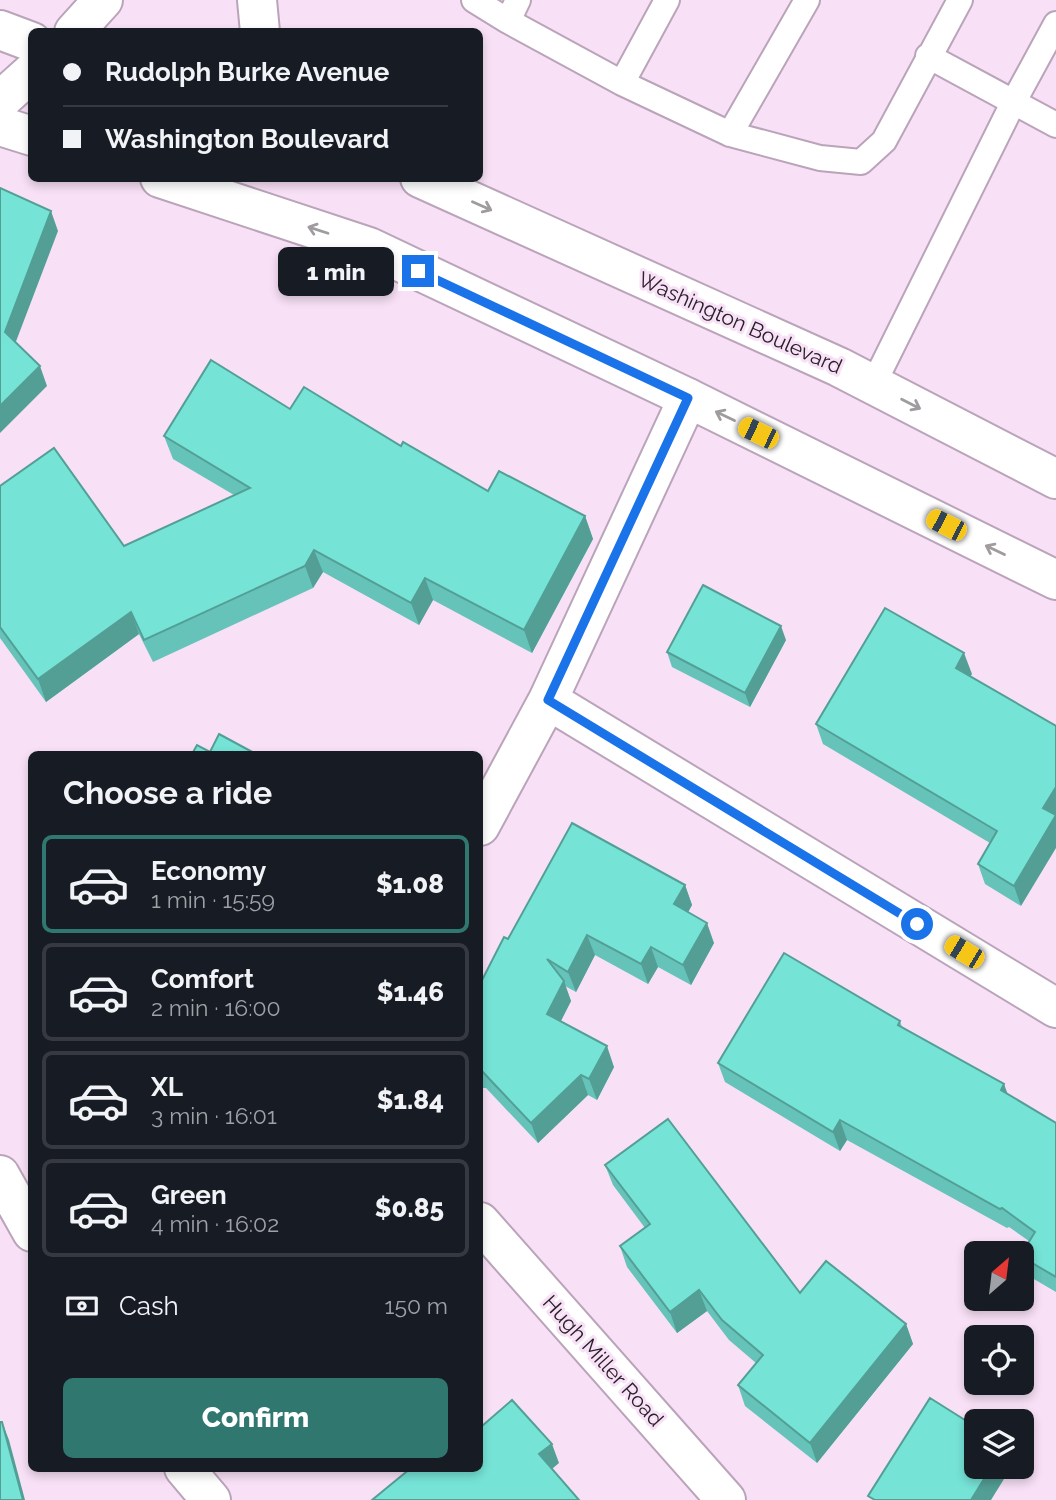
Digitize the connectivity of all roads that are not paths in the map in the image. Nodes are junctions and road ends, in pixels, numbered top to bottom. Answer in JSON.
{"nodes":[{"id":1,"x":103,"y":0,"type":"edge"},
{"id":2,"x":257,"y":0,"type":"edge"},
{"id":3,"x":474,"y":0,"type":"edge"},
{"id":4,"x":667,"y":0,"type":"edge"},
{"id":5,"x":807,"y":0,"type":"edge"},
{"id":6,"x":960,"y":0,"type":"edge"},
{"id":7,"x":513,"y":10,"type":"edge"},
{"id":8,"x":1056,"y":24,"type":"edge"},
{"id":9,"x":78,"y":28,"type":"edge"},
{"id":10,"x":260,"y":28,"type":"edge"},
{"id":11,"x":0,"y":30,"type":"edge"},
{"id":12,"x":28,"y":40,"type":"edge"},
{"id":13,"x":928,"y":56,"type":"junction"},
{"id":14,"x":28,"y":76,"type":"edge"},
{"id":15,"x":622,"y":83,"type":"junction"},
{"id":16,"x":0,"y":101,"type":"edge"},
{"id":17,"x":1013,"y":103,"type":"junction"},
{"id":18,"x":1056,"y":125,"type":"edge"},
{"id":19,"x":0,"y":126,"type":"edge"},
{"id":20,"x":730,"y":134,"type":"junction"},
{"id":21,"x":28,"y":135,"type":"edge"},
{"id":22,"x":172,"y":182,"type":"edge"},
{"id":23,"x":428,"y":182,"type":"edge"},
{"id":24,"x":873,"y":385,"type":"junction"},
{"id":25,"x":688,"y":398,"type":"junction"},
{"id":26,"x":1056,"y":479,"type":"edge"},
{"id":27,"x":1056,"y":580,"type":"edge"},
{"id":28,"x":548,"y":700,"type":"junction"},
{"id":29,"x":483,"y":820,"type":"edge"},
{"id":30,"x":1056,"y":1008,"type":"edge"},
{"id":31,"x":0,"y":1175,"type":"edge"},
{"id":32,"x":28,"y":1225,"type":"edge"},
{"id":33,"x":483,"y":1225,"type":"edge"},
{"id":34,"x":187,"y":1472,"type":"edge"},
{"id":35,"x":211,"y":1500,"type":"edge"},
{"id":36,"x":726,"y":1500,"type":"edge"}],
"edges":[{"from":1,"to":9,"type":"main road"},
{"from":2,"to":10,"type":"main road"},
{"from":3,"to":7,"type":"lane"},
{"from":4,"to":15,"type":"lane"},
{"from":5,"to":20,"type":"lane"},
{"from":6,"to":13,"type":"lane"},
{"from":7,"to":15,"type":"lane"},
{"from":8,"to":17,"type":"lane"},
{"from":11,"to":12,"type":"main road"},
{"from":13,"to":17,"type":"lane"},
{"from":13,"to":20,"type":"lane"},
{"from":14,"to":16,"type":"main road"},
{"from":15,"to":20,"type":"lane"},
{"from":17,"to":18,"type":"lane"},
{"from":17,"to":24,"type":"lane"},
{"from":19,"to":21,"type":"main road"},
{"from":25,"to":22,"type":"main road","one_way":true},
{"from":23,"to":24,"type":"main road","name":"Washington Boulevard","one_way":true},
{"from":24,"to":26,"type":"main road","name":"Washington Boulevard","one_way":true},
{"from":27,"to":25,"type":"main road","one_way":true},
{"from":25,"to":28,"type":"main road"},
{"from":28,"to":29,"type":"main road"},
{"from":28,"to":30,"type":"main road"},
{"from":31,"to":32,"type":"main road"},
{"from":33,"to":36,"type":"main road","name":"Hugh Miller Road"},
{"from":34,"to":35,"type":"main road"}]}
